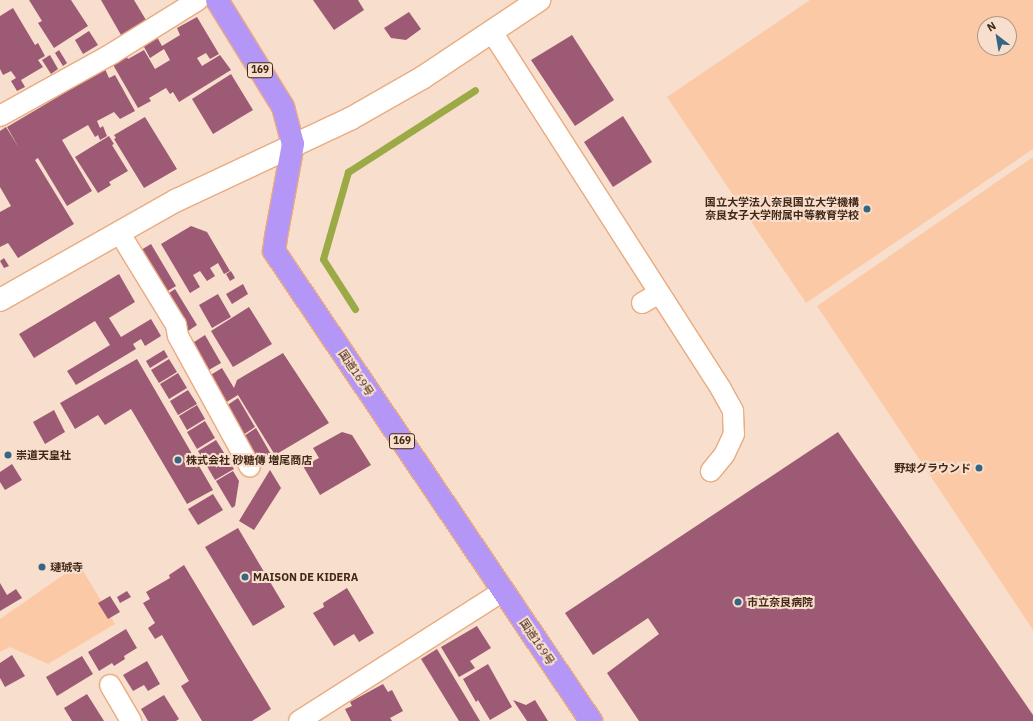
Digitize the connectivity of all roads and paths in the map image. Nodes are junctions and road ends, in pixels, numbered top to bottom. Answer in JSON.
{"nodes":[{"id":1,"x":198,"y":0,"type":"edge"},
{"id":2,"x":217,"y":0,"type":"edge"},
{"id":3,"x":539,"y":0,"type":"edge"},
{"id":4,"x":492,"y":32,"type":"junction"},
{"id":5,"x":0,"y":116,"type":"edge"},
{"id":6,"x":294,"y":144,"type":"junction"},
{"id":7,"x":119,"y":232,"type":"junction"},
{"id":8,"x":659,"y":293,"type":"junction"},
{"id":9,"x":0,"y":300,"type":"edge"},
{"id":10,"x":642,"y":303,"type":"dead end"},
{"id":11,"x":250,"y":467,"type":"dead end"},
{"id":12,"x":711,"y":471,"type":"dead end"},
{"id":13,"x":503,"y":591,"type":"junction"},
{"id":14,"x":110,"y":685,"type":"dead end"},
{"id":15,"x":131,"y":721,"type":"edge"},
{"id":16,"x":299,"y":721,"type":"edge"},
{"id":17,"x":591,"y":721,"type":"edge"}],
"edges":[{"from":1,"to":5,"type":"street"},
{"from":2,"to":6,"type":"highway","name":"国道169号","number":"169"},
{"from":3,"to":4,"type":"street"},
{"from":4,"to":6,"type":"street"},
{"from":4,"to":8,"type":"street"},
{"from":6,"to":7,"type":"street"},
{"from":6,"to":13,"type":"highway","name":"国道169号","number":"169"},
{"from":7,"to":9,"type":"street"},
{"from":7,"to":11,"type":"street"},
{"from":8,"to":10,"type":"street"},
{"from":8,"to":12,"type":"street"},
{"from":13,"to":16,"type":"street"},
{"from":13,"to":17,"type":"highway","name":"国道169号","number":"169"},
{"from":14,"to":15,"type":"street"}]}
